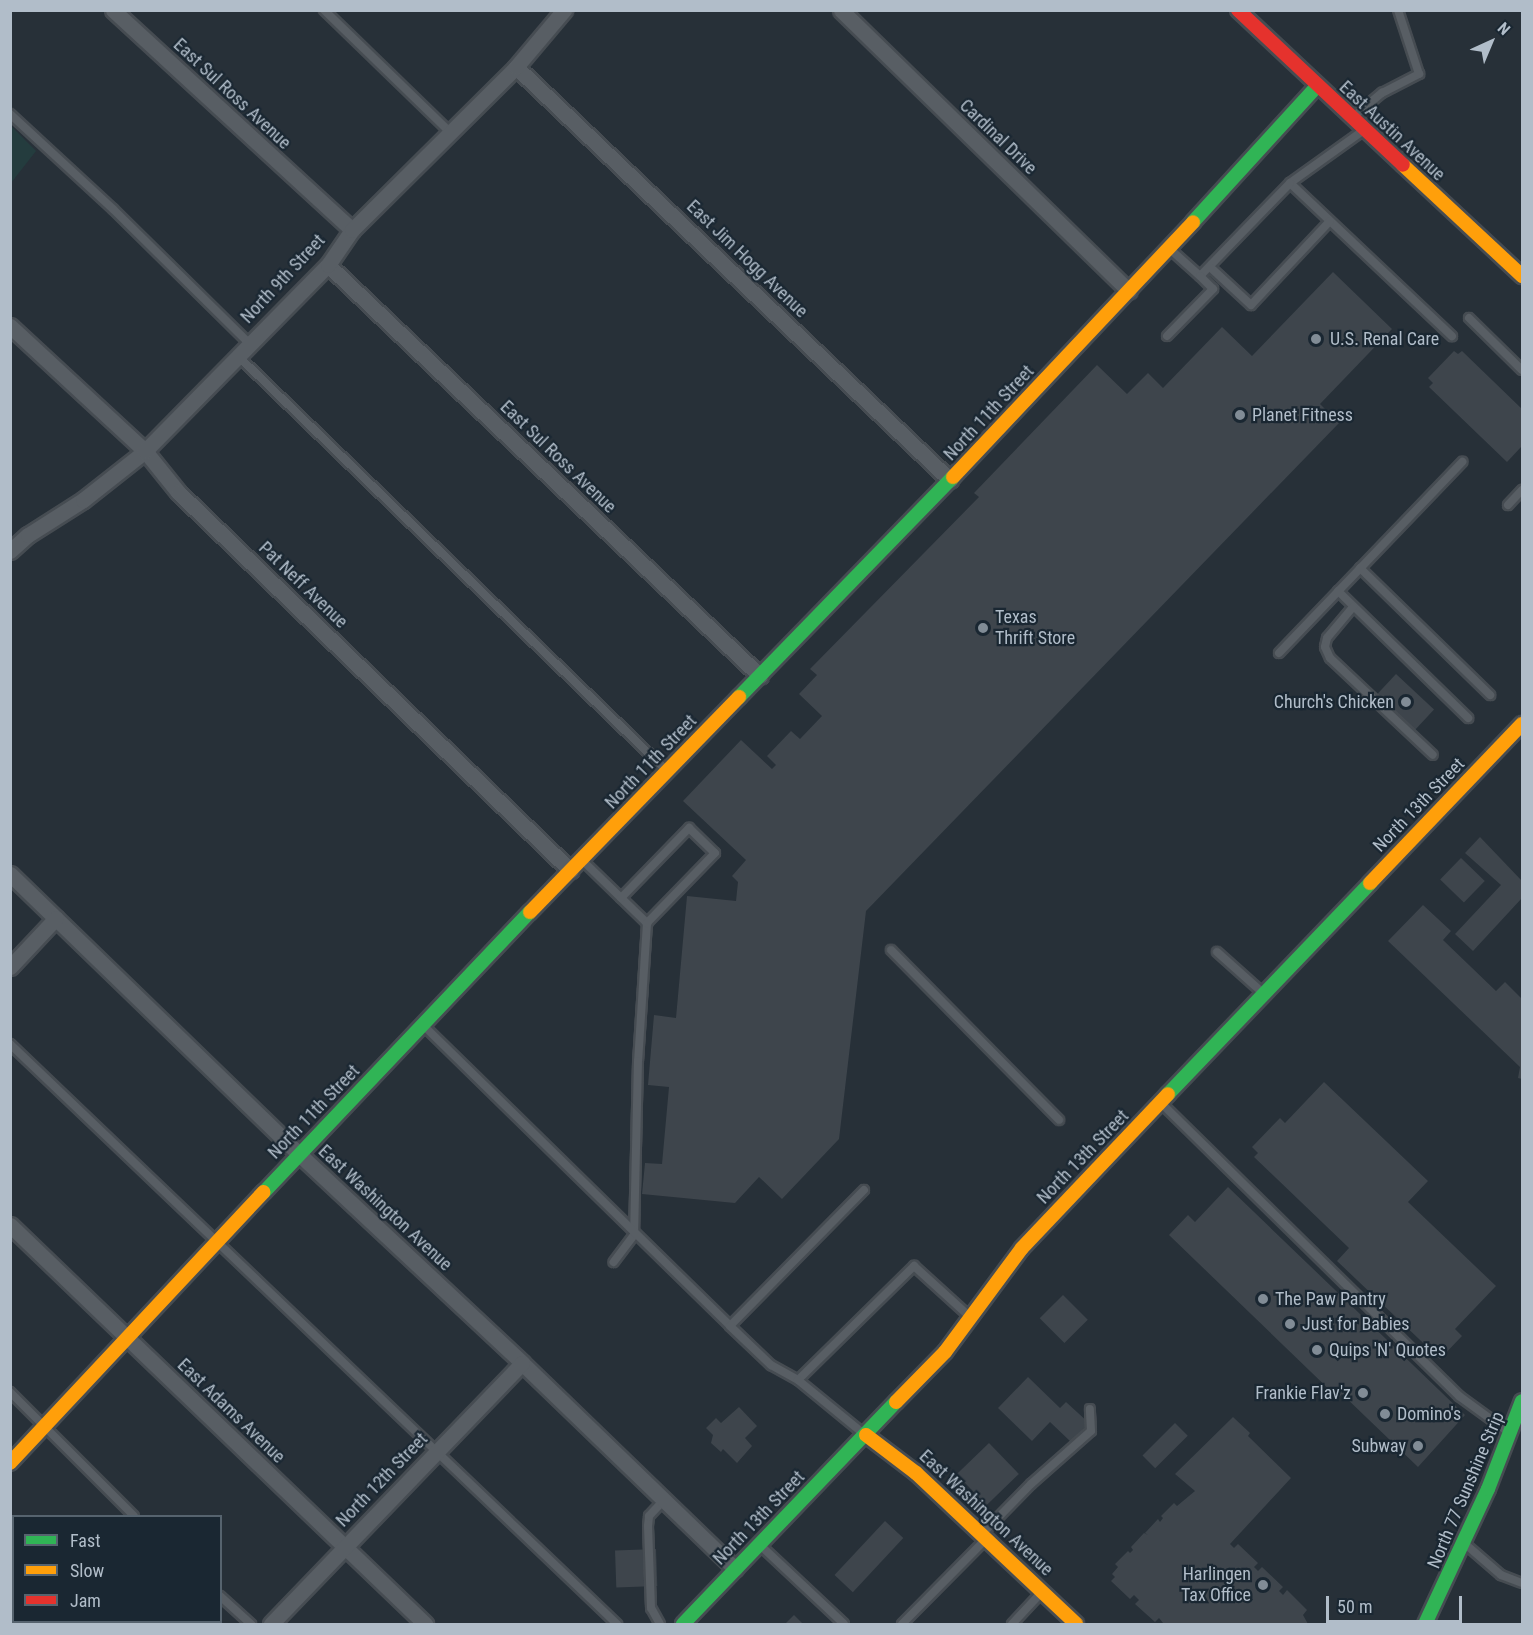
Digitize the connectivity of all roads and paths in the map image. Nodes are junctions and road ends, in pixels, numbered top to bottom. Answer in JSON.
{"nodes":[{"id":1,"x":113,"y":10,"type":"edge"},
{"id":2,"x":324,"y":10,"type":"edge"},
{"id":3,"x":841,"y":10,"type":"edge"},
{"id":4,"x":1238,"y":10,"type":"edge"},
{"id":5,"x":1398,"y":10,"type":"edge"},
{"id":6,"x":553,"y":14,"type":"edge"},
{"id":7,"x":516,"y":66,"type":"junction"},
{"id":8,"x":1317,"y":86,"type":"junction"},
{"id":9,"x":10,"y":114,"type":"edge"},
{"id":10,"x":1352,"y":118,"type":"junction"},
{"id":11,"x":1364,"y":130,"type":"junction"},
{"id":12,"x":450,"y":132,"type":"junction"},
{"id":13,"x":1290,"y":183,"type":"junction"},
{"id":14,"x":1330,"y":221,"type":"junction"},
{"id":15,"x":352,"y":230,"type":"junction"},
{"id":16,"x":1169,"y":248,"type":"junction"},
{"id":17,"x":328,"y":265,"type":"junction"},
{"id":18,"x":1210,"y":267,"type":"junction"},
{"id":19,"x":1200,"y":276,"type":"junction"},
{"id":20,"x":1522,"y":276,"type":"edge"},
{"id":21,"x":1129,"y":291,"type":"junction"},
{"id":22,"x":1469,"y":318,"type":"dead end"},
{"id":23,"x":10,"y":326,"type":"edge"},
{"id":24,"x":1167,"y":336,"type":"dead end"},
{"id":25,"x":1452,"y":336,"type":"dead end"},
{"id":26,"x":250,"y":344,"type":"junction"},
{"id":27,"x":238,"y":356,"type":"junction"},
{"id":28,"x":1522,"y":370,"type":"edge"},
{"id":29,"x":145,"y":451,"type":"junction"},
{"id":30,"x":1462,"y":462,"type":"dead end"},
{"id":31,"x":950,"y":480,"type":"junction"},
{"id":32,"x":1522,"y":490,"type":"edge"},
{"id":33,"x":1508,"y":505,"type":"dead end"},
{"id":34,"x":10,"y":551,"type":"edge"},
{"id":35,"x":1360,"y":568,"type":"junction"},
{"id":36,"x":1338,"y":591,"type":"junction"},
{"id":37,"x":1353,"y":607,"type":"junction"},
{"id":38,"x":1279,"y":653,"type":"dead end"},
{"id":39,"x":760,"y":676,"type":"junction"},
{"id":40,"x":1491,"y":695,"type":"dead end"},
{"id":41,"x":1468,"y":718,"type":"dead end"},
{"id":42,"x":1522,"y":724,"type":"edge"},
{"id":43,"x":1433,"y":755,"type":"dead end"},
{"id":44,"x":668,"y":771,"type":"junction"},
{"id":45,"x":576,"y":864,"type":"junction"},
{"id":46,"x":10,"y":874,"type":"edge"},
{"id":47,"x":621,"y":898,"type":"junction"},
{"id":48,"x":56,"y":918,"type":"junction"},
{"id":49,"x":647,"y":922,"type":"junction"},
{"id":50,"x":891,"y":950,"type":"dead end"},
{"id":51,"x":1217,"y":952,"type":"dead end"},
{"id":52,"x":10,"y":967,"type":"edge"},
{"id":53,"x":1264,"y":994,"type":"junction"},
{"id":54,"x":422,"y":1025,"type":"junction"},
{"id":55,"x":10,"y":1044,"type":"edge"},
{"id":56,"x":1160,"y":1102,"type":"junction"},
{"id":57,"x":1059,"y":1120,"type":"dead end"},
{"id":58,"x":299,"y":1154,"type":"junction"},
{"id":59,"x":864,"y":1190,"type":"dead end"},
{"id":60,"x":10,"y":1225,"type":"edge"},
{"id":61,"x":634,"y":1235,"type":"junction"},
{"id":62,"x":215,"y":1243,"type":"junction"},
{"id":63,"x":614,"y":1262,"type":"dead end"},
{"id":64,"x":969,"y":1316,"type":"junction"},
{"id":65,"x":730,"y":1326,"type":"junction"},
{"id":66,"x":126,"y":1337,"type":"junction"},
{"id":67,"x":522,"y":1363,"type":"junction"},
{"id":68,"x":798,"y":1380,"type":"junction"},
{"id":69,"x":10,"y":1392,"type":"edge"},
{"id":70,"x":1522,"y":1401,"type":"edge"},
{"id":71,"x":1090,"y":1409,"type":"dead end"},
{"id":72,"x":45,"y":1425,"type":"junction"},
{"id":73,"x":1511,"y":1433,"type":"junction"},
{"id":74,"x":866,"y":1435,"type":"junction"},
{"id":75,"x":436,"y":1453,"type":"junction"},
{"id":76,"x":10,"y":1463,"type":"edge"},
{"id":77,"x":664,"y":1500,"type":"junction"},
{"id":78,"x":133,"y":1515,"type":"edge"},
{"id":79,"x":984,"y":1537,"type":"junction"},
{"id":80,"x":1463,"y":1542,"type":"junction"},
{"id":81,"x":759,"y":1544,"type":"junction"},
{"id":82,"x":344,"y":1548,"type":"junction"},
{"id":83,"x":735,"y":1569,"type":"junction"},
{"id":84,"x":1522,"y":1583,"type":"edge"},
{"id":85,"x":1042,"y":1592,"type":"junction"},
{"id":86,"x":222,"y":1598,"type":"edge"},
{"id":87,"x":251,"y":1624,"type":"edge"},
{"id":88,"x":271,"y":1624,"type":"edge"},
{"id":89,"x":425,"y":1624,"type":"edge"},
{"id":90,"x":617,"y":1624,"type":"edge"},
{"id":91,"x":660,"y":1624,"type":"edge"},
{"id":92,"x":683,"y":1624,"type":"edge"},
{"id":93,"x":844,"y":1624,"type":"edge"},
{"id":94,"x":902,"y":1624,"type":"edge"},
{"id":95,"x":1012,"y":1624,"type":"edge"},
{"id":96,"x":1076,"y":1624,"type":"edge"},
{"id":97,"x":1425,"y":1624,"type":"edge"}],
"edges":[{"from":1,"to":15,"type":"street","name":"East Sul Ross Avenue"},
{"from":2,"to":12,"type":"lane"},
{"from":3,"to":21,"type":"street","name":"Cardinal Drive"},
{"from":4,"to":8,"type":"street","name":"East Austin Avenue"},
{"from":5,"to":10,"type":"lane"},
{"from":6,"to":7,"type":"street","name":"North 9th Street"},
{"from":7,"to":12,"type":"street","name":"North 9th Street"},
{"from":7,"to":31,"type":"street","name":"East Jim Hogg Avenue"},
{"from":8,"to":10,"type":"street","name":"East Austin Avenue"},
{"from":8,"to":16,"type":"street","name":"North 11th Street"},
{"from":9,"to":26,"type":"lane"},
{"from":10,"to":11,"type":"street","name":"East Austin Avenue"},
{"from":11,"to":13,"type":"lane"},
{"from":11,"to":20,"type":"street","name":"East Austin Avenue"},
{"from":12,"to":15,"type":"street","name":"North 9th Street"},
{"from":13,"to":14,"type":"lane"},
{"from":13,"to":18,"type":"lane"},
{"from":14,"to":18,"type":"lane"},
{"from":14,"to":25,"type":"lane"},
{"from":15,"to":17,"type":"street","name":"North 9th Street"},
{"from":16,"to":19,"type":"lane"},
{"from":16,"to":21,"type":"street","name":"North 11th Street"},
{"from":17,"to":26,"type":"street","name":"North 9th Street"},
{"from":17,"to":39,"type":"street","name":"East Sul Ross Avenue"},
{"from":18,"to":19,"type":"lane"},
{"from":19,"to":24,"type":"lane"},
{"from":21,"to":31,"type":"street","name":"North 11th Street"},
{"from":22,"to":28,"type":"lane"},
{"from":23,"to":29,"type":"street","name":"Pat Neff Avenue"},
{"from":26,"to":27,"type":"street","name":"North 9th Street"},
{"from":27,"to":29,"type":"street","name":"North 9th Street"},
{"from":27,"to":44,"type":"lane"},
{"from":29,"to":34,"type":"street","name":"North 9th Street"},
{"from":29,"to":45,"type":"street","name":"Pat Neff Avenue"},
{"from":30,"to":35,"type":"lane"},
{"from":31,"to":39,"type":"street","name":"North 11th Street"},
{"from":32,"to":33,"type":"lane"},
{"from":35,"to":36,"type":"lane"},
{"from":35,"to":40,"type":"lane"},
{"from":36,"to":37,"type":"lane"},
{"from":36,"to":38,"type":"lane"},
{"from":37,"to":41,"type":"lane"},
{"from":37,"to":43,"type":"lane"},
{"from":39,"to":44,"type":"street","name":"North 11th Street"},
{"from":42,"to":53,"type":"street","name":"North 13th Street"},
{"from":44,"to":45,"type":"street","name":"North 11th Street"},
{"from":45,"to":47,"type":"lane"},
{"from":45,"to":54,"type":"street","name":"North 11th Street"},
{"from":46,"to":48,"type":"street","name":"East Washington Avenue"},
{"from":47,"to":49,"type":"lane"},
{"from":47,"to":49,"type":"lane"},
{"from":48,"to":52,"type":"street"},
{"from":48,"to":58,"type":"street","name":"East Washington Avenue"},
{"from":49,"to":61,"type":"lane"},
{"from":50,"to":57,"type":"lane"},
{"from":51,"to":53,"type":"lane"},
{"from":53,"to":56,"type":"street","name":"North 13th Street"},
{"from":54,"to":58,"type":"street","name":"North 11th Street"},
{"from":54,"to":61,"type":"lane"},
{"from":55,"to":62,"type":"lane"},
{"from":56,"to":64,"type":"street","name":"North 13th Street"},
{"from":56,"to":73,"type":"lane"},
{"from":58,"to":62,"type":"street","name":"North 11th Street"},
{"from":58,"to":67,"type":"street","name":"East Washington Avenue"},
{"from":59,"to":65,"type":"lane"},
{"from":60,"to":66,"type":"street","name":"East Adams Avenue"},
{"from":61,"to":63,"type":"lane"},
{"from":61,"to":65,"type":"lane"},
{"from":62,"to":66,"type":"street","name":"North 11th Street"},
{"from":62,"to":75,"type":"lane"},
{"from":64,"to":68,"type":"lane"},
{"from":64,"to":74,"type":"street","name":"North 13th Street"},
{"from":65,"to":68,"type":"lane"},
{"from":66,"to":72,"type":"street","name":"North 11th Street"},
{"from":66,"to":82,"type":"street","name":"East Adams Avenue"},
{"from":67,"to":75,"type":"street","name":"North 12th Street"},
{"from":67,"to":77,"type":"street","name":"East Washington Avenue"},
{"from":68,"to":74,"type":"lane"},
{"from":69,"to":72,"type":"lane"},
{"from":70,"to":73,"type":"street","name":"North 77 Sunshine Strip"},
{"from":71,"to":79,"type":"lane"},
{"from":72,"to":76,"type":"street","name":"North 11th Street"},
{"from":72,"to":78,"type":"lane"},
{"from":73,"to":80,"type":"street","name":"North 77 Sunshine Strip"},
{"from":74,"to":79,"type":"street","name":"East Washington Avenue"},
{"from":74,"to":81,"type":"street","name":"North 13th Street"},
{"from":75,"to":82,"type":"street","name":"North 12th Street"},
{"from":75,"to":90,"type":"lane"},
{"from":77,"to":83,"type":"street","name":"East Washington Avenue"},
{"from":77,"to":91,"type":"lane"},
{"from":79,"to":85,"type":"street","name":"East Washington Avenue"},
{"from":79,"to":94,"type":"lane"},
{"from":80,"to":84,"type":"lane"},
{"from":80,"to":97,"type":"street","name":"North 77 Sunshine Strip"},
{"from":81,"to":83,"type":"street","name":"North 13th Street"},
{"from":81,"to":93,"type":"lane"},
{"from":82,"to":88,"type":"street","name":"North 12th Street"},
{"from":82,"to":89,"type":"street","name":"East Adams Avenue"},
{"from":83,"to":92,"type":"street","name":"North 13th Street"},
{"from":85,"to":95,"type":"lane"},
{"from":85,"to":96,"type":"street","name":"East Washington Avenue"},
{"from":86,"to":87,"type":"lane"}]}
